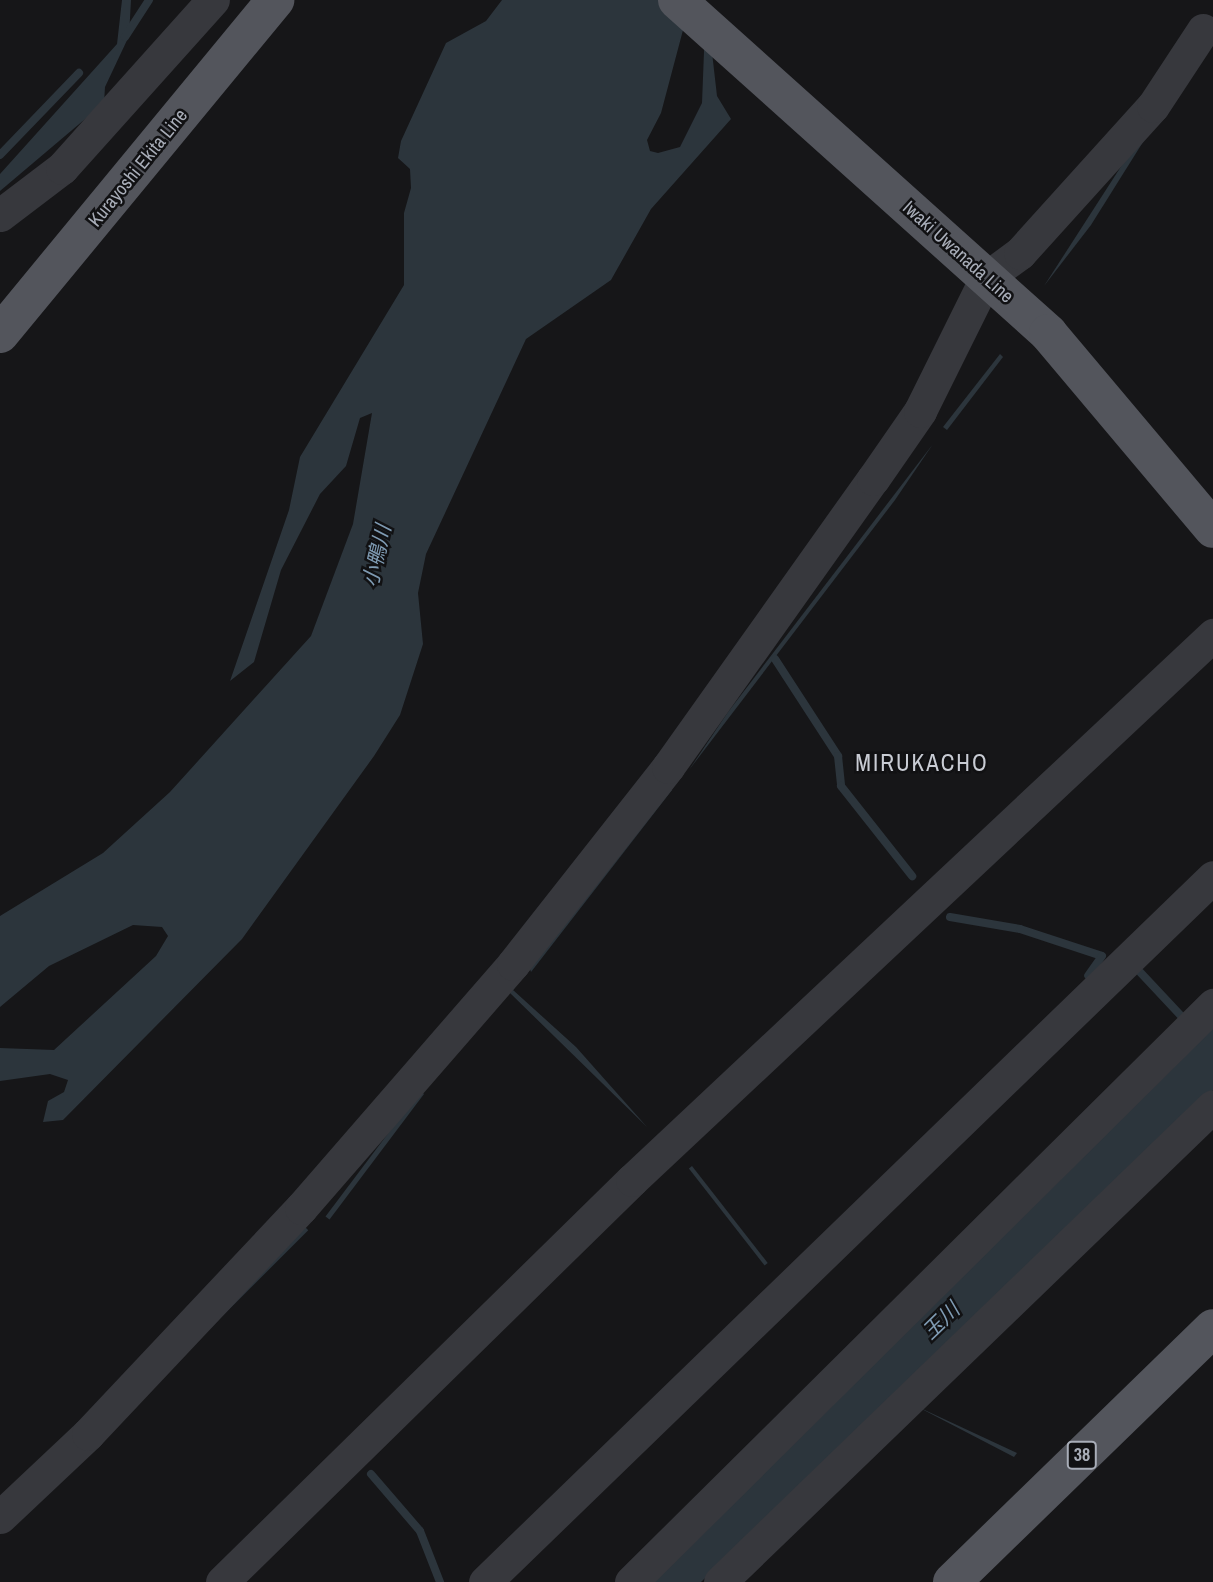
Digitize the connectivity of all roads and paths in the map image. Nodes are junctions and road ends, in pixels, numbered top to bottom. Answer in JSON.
{"nodes":[{"id":1,"x":213,"y":0,"type":"edge"},
{"id":2,"x":275,"y":0,"type":"edge"},
{"id":3,"x":677,"y":0,"type":"edge"},
{"id":4,"x":1203,"y":30,"type":"dead end"},
{"id":5,"x":0,"y":215,"type":"edge"},
{"id":6,"x":980,"y":271,"type":"junction"},
{"id":7,"x":0,"y":334,"type":"edge"},
{"id":8,"x":1213,"y":529,"type":"edge"},
{"id":9,"x":1213,"y":635,"type":"edge"},
{"id":10,"x":1213,"y":877,"type":"edge"},
{"id":11,"x":1213,"y":1005,"type":"edge"},
{"id":12,"x":1213,"y":1106,"type":"edge"},
{"id":13,"x":1207,"y":1344,"type":"edge"},
{"id":14,"x":0,"y":1517,"type":"edge"},
{"id":15,"x":222,"y":1582,"type":"edge"},
{"id":16,"x":485,"y":1582,"type":"edge"},
{"id":17,"x":631,"y":1582,"type":"edge"},
{"id":18,"x":720,"y":1582,"type":"edge"},
{"id":19,"x":952,"y":1582,"type":"edge"}],
"edges":[{"from":1,"to":5,"type":"street"},
{"from":2,"to":7,"type":"main road","name":"Kurayoshi Ekita Line"},
{"from":3,"to":6,"type":"main road","name":"Iwaki Uwanada Line"},
{"from":4,"to":6,"type":"street"},
{"from":6,"to":8,"type":"main road","name":"Iwaki Uwanada Line"},
{"from":6,"to":14,"type":"street"},
{"from":9,"to":15,"type":"street"},
{"from":10,"to":16,"type":"street"},
{"from":11,"to":17,"type":"street"},
{"from":12,"to":18,"type":"street"},
{"from":13,"to":19,"type":"main road","number":"38"}]}
